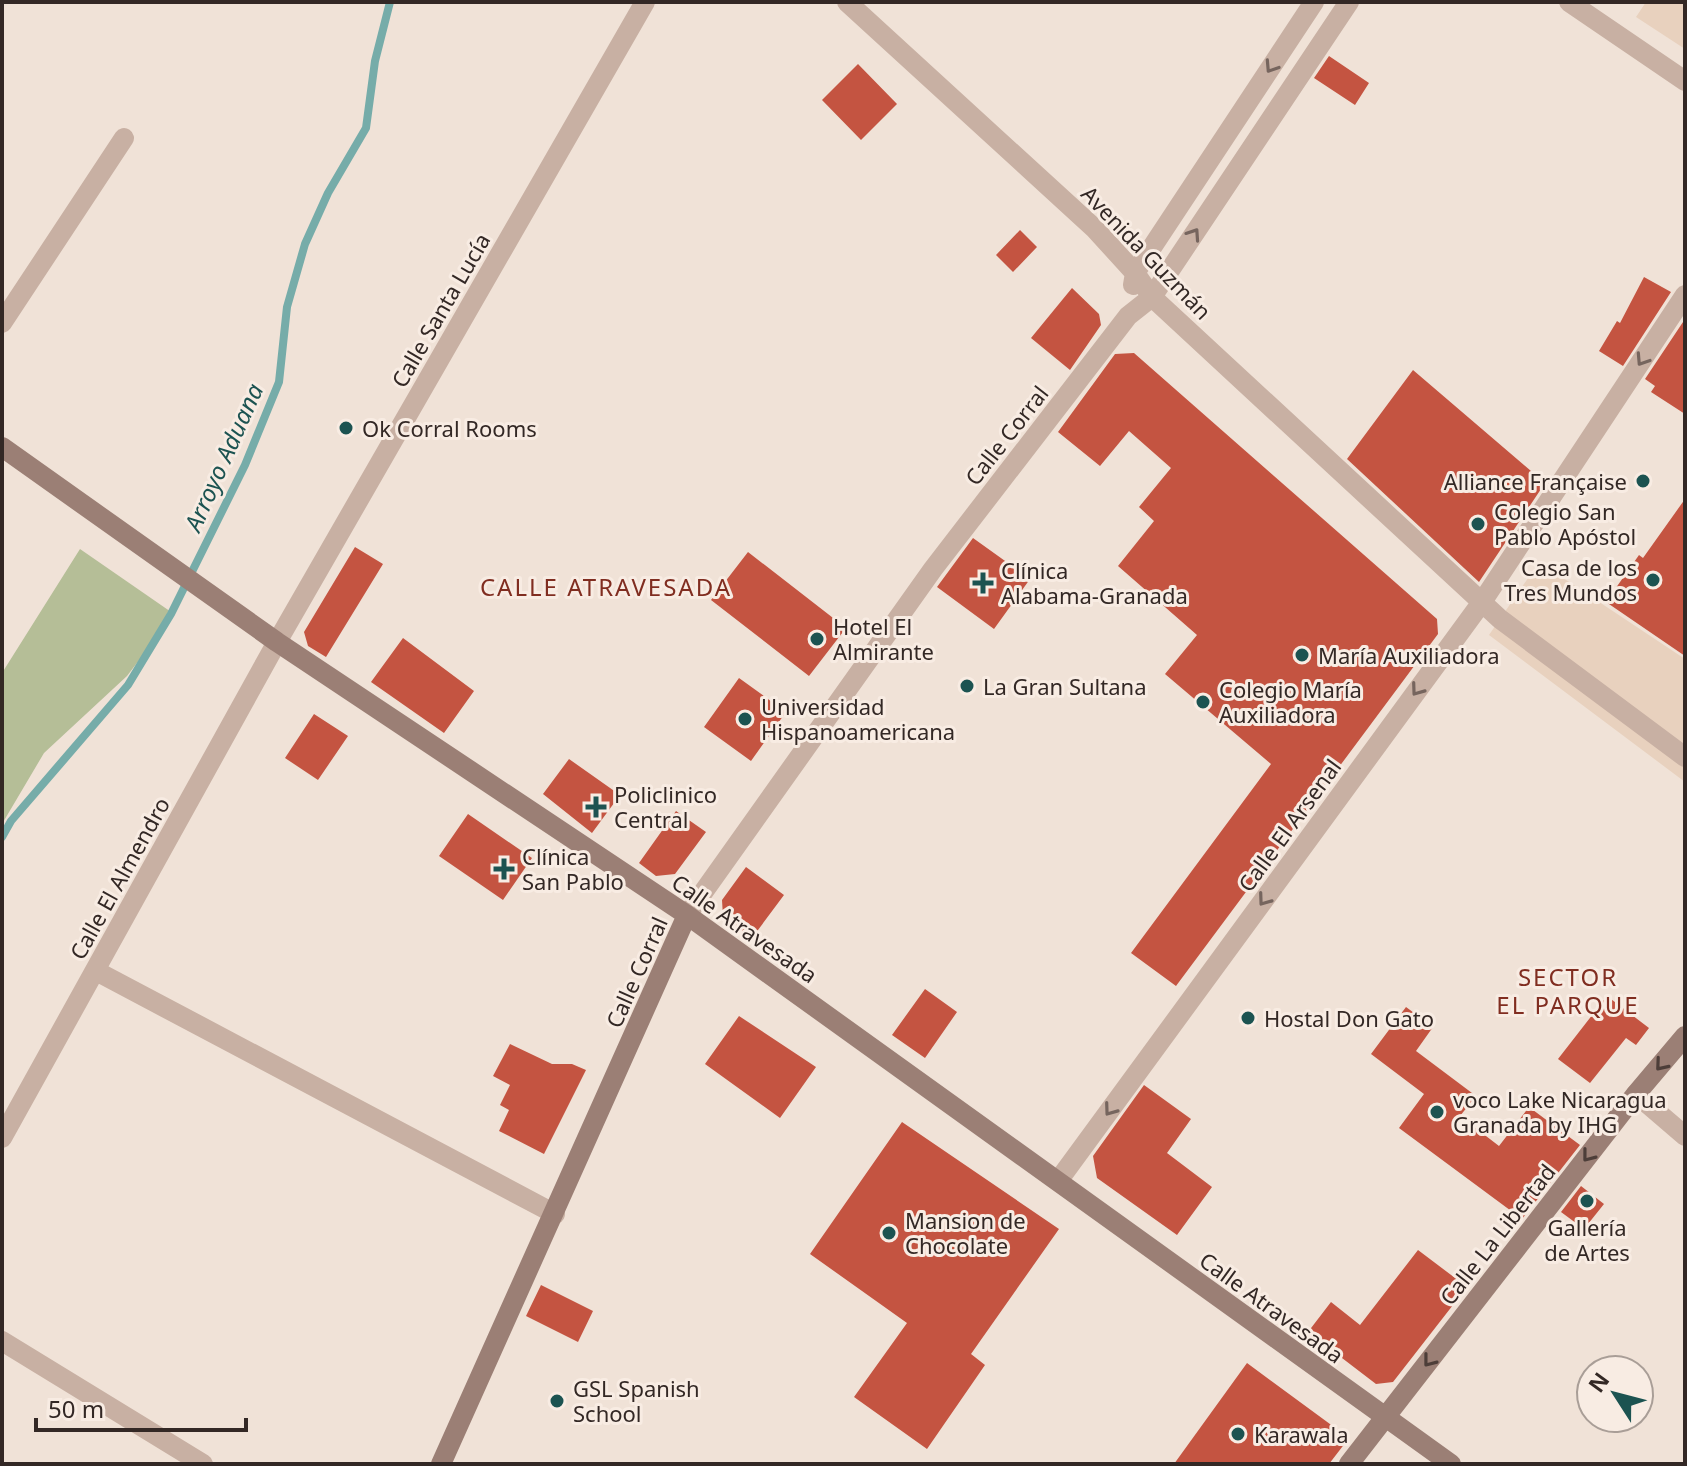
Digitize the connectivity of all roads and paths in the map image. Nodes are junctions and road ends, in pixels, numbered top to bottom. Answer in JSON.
{"nodes":[{"id":1,"x":645,"y":2,"type":"edge"},
{"id":2,"x":847,"y":2,"type":"edge"},
{"id":3,"x":1314,"y":2,"type":"edge"},
{"id":4,"x":1349,"y":2,"type":"edge"},
{"id":5,"x":1569,"y":2,"type":"edge"},
{"id":6,"x":1685,"y":81,"type":"edge"},
{"id":7,"x":124,"y":138,"type":"dead end"},
{"id":8,"x":1135,"y":273,"type":"junction"},
{"id":9,"x":1685,"y":295,"type":"edge"},
{"id":10,"x":1152,"y":297,"type":"junction"},
{"id":11,"x":1128,"y":316,"type":"junction"},
{"id":12,"x":2,"y":323,"type":"edge"},
{"id":13,"x":2,"y":447,"type":"edge"},
{"id":14,"x":1482,"y":602,"type":"junction"},
{"id":15,"x":277,"y":642,"type":"junction"},
{"id":16,"x":1685,"y":757,"type":"edge"},
{"id":17,"x":687,"y":915,"type":"junction"},
{"id":18,"x":96,"y":971,"type":"junction"},
{"id":19,"x":1685,"y":1036,"type":"edge"},
{"id":20,"x":1636,"y":1094,"type":"junction"},
{"id":21,"x":1685,"y":1136,"type":"edge"},
{"id":22,"x":2,"y":1138,"type":"edge"},
{"id":23,"x":1058,"y":1181,"type":"junction"},
{"id":24,"x":555,"y":1214,"type":"junction"},
{"id":25,"x":2,"y":1341,"type":"edge"},
{"id":26,"x":1384,"y":1419,"type":"junction"},
{"id":27,"x":203,"y":1464,"type":"edge"},
{"id":28,"x":441,"y":1464,"type":"edge"},
{"id":29,"x":1349,"y":1464,"type":"edge"},
{"id":30,"x":1451,"y":1464,"type":"edge"}],
"edges":[{"from":1,"to":15,"type":"street","name":"Calle Santa Lucía"},
{"from":2,"to":8,"type":"street","name":"Avenida Guzmán"},
{"from":3,"to":8,"type":"street","name":"Calle Corral","one_way":true},
{"from":10,"to":4,"type":"street","name":"Calle Corral","one_way":true},
{"from":5,"to":6,"type":"street"},
{"from":7,"to":12,"type":"street"},
{"from":8,"to":10,"type":"street","name":"Avenida Guzmán"},
{"from":8,"to":11,"type":"street","name":"Calle Corral"},
{"from":9,"to":14,"type":"street","name":"Calle El Arsenal","one_way":true},
{"from":10,"to":11,"type":"street","name":"Calle Corral"},
{"from":10,"to":14,"type":"street","name":"Avenida Guzmán"},
{"from":11,"to":17,"type":"street","name":"Calle Corral"},
{"from":13,"to":15,"type":"street","name":"Calle Atravesada"},
{"from":14,"to":16,"type":"street","name":"Avenida Guzmán"},
{"from":14,"to":23,"type":"street","name":"Calle El Arsenal","one_way":true},
{"from":15,"to":17,"type":"street","name":"Calle Atravesada"},
{"from":15,"to":18,"type":"street","name":"Calle El Almendro"},
{"from":17,"to":23,"type":"street","name":"Calle Atravesada"},
{"from":17,"to":24,"type":"street","name":"Calle Corral"},
{"from":18,"to":22,"type":"street","name":"Calle El Almendro"},
{"from":18,"to":24,"type":"street"},
{"from":19,"to":20,"type":"street","name":"Calle La Libertad","one_way":true},
{"from":20,"to":21,"type":"street"},
{"from":20,"to":26,"type":"street","name":"Calle La Libertad","one_way":true},
{"from":23,"to":26,"type":"street","name":"Calle Atravesada"},
{"from":24,"to":28,"type":"street","name":"Calle Corral"},
{"from":25,"to":27,"type":"street"},
{"from":26,"to":29,"type":"street","name":"Calle La Libertad"},
{"from":26,"to":30,"type":"street","name":"Calle Atravesada"}]}
